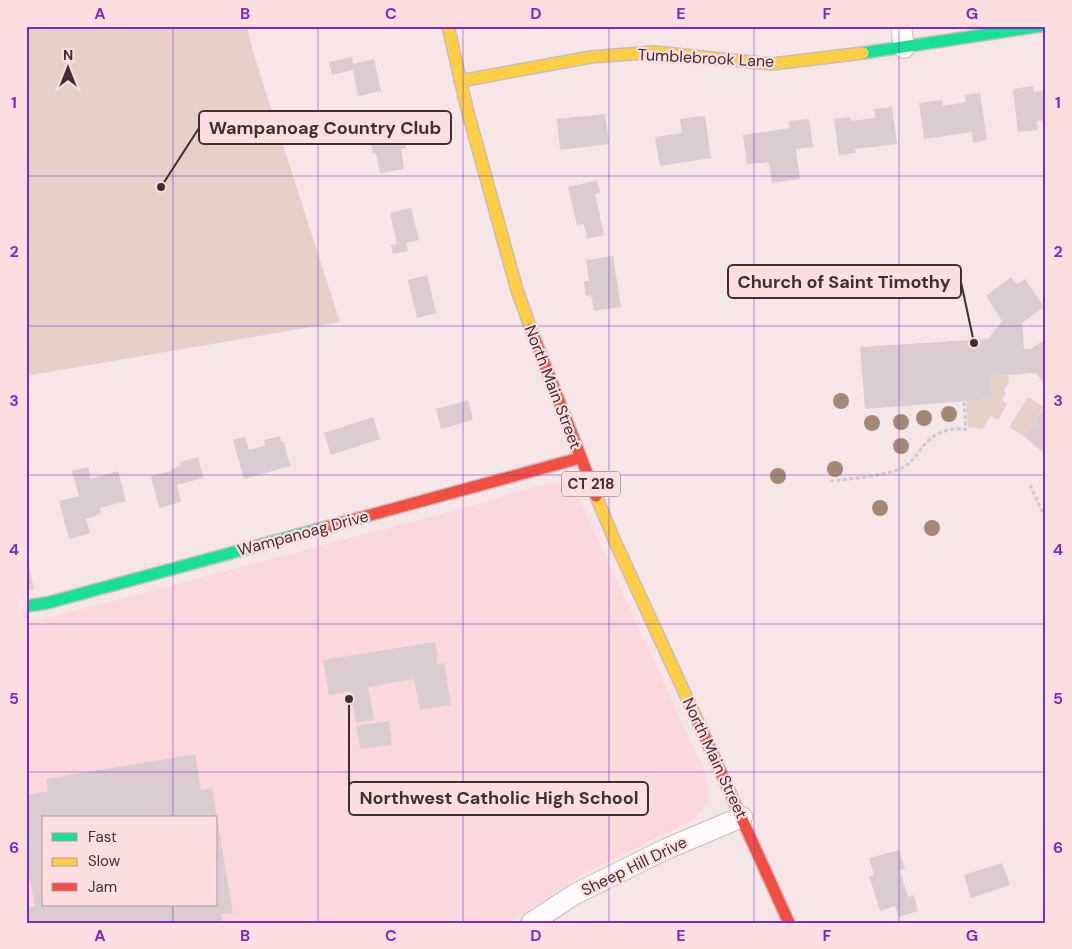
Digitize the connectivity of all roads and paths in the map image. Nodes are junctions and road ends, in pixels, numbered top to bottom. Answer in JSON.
{"nodes":[{"id":1,"x":448,"y":26,"type":"edge"},
{"id":2,"x":900,"y":26,"type":"edge"},
{"id":3,"x":1041,"y":26,"type":"edge"},
{"id":4,"x":904,"y":48,"type":"junction"},
{"id":5,"x":460,"y":81,"type":"junction"},
{"id":6,"x":964,"y":402,"type":"dead end"},
{"id":7,"x":580,"y":458,"type":"junction"},
{"id":8,"x":830,"y":481,"type":"dead end"},
{"id":9,"x":1030,"y":485,"type":"dead end"},
{"id":10,"x":1046,"y":520,"type":"edge"},
{"id":11,"x":26,"y":606,"type":"edge"},
{"id":12,"x":742,"y":818,"type":"junction"},
{"id":13,"x":531,"y":923,"type":"edge"},
{"id":14,"x":789,"y":923,"type":"edge"}],
"edges":[{"from":1,"to":5,"type":"street","name":"North Main Street","number":"CT 218"},
{"from":2,"to":4,"type":"street"},
{"from":3,"to":4,"type":"street","name":"Tumblebrook Lane"},
{"from":4,"to":5,"type":"street","name":"Tumblebrook Lane"},
{"from":5,"to":7,"type":"street","name":"North Main Street","number":"CT 218"},
{"from":6,"to":8,"type":"path"},
{"from":7,"to":11,"type":"street","name":"Wampanoag Drive"},
{"from":7,"to":12,"type":"street","name":"North Main Street","number":"CT 218"},
{"from":9,"to":10,"type":"path"},
{"from":12,"to":13,"type":"street","name":"Sheep Hill Drive"},
{"from":12,"to":14,"type":"street","name":"North Main Street","number":"CT 218"}]}
